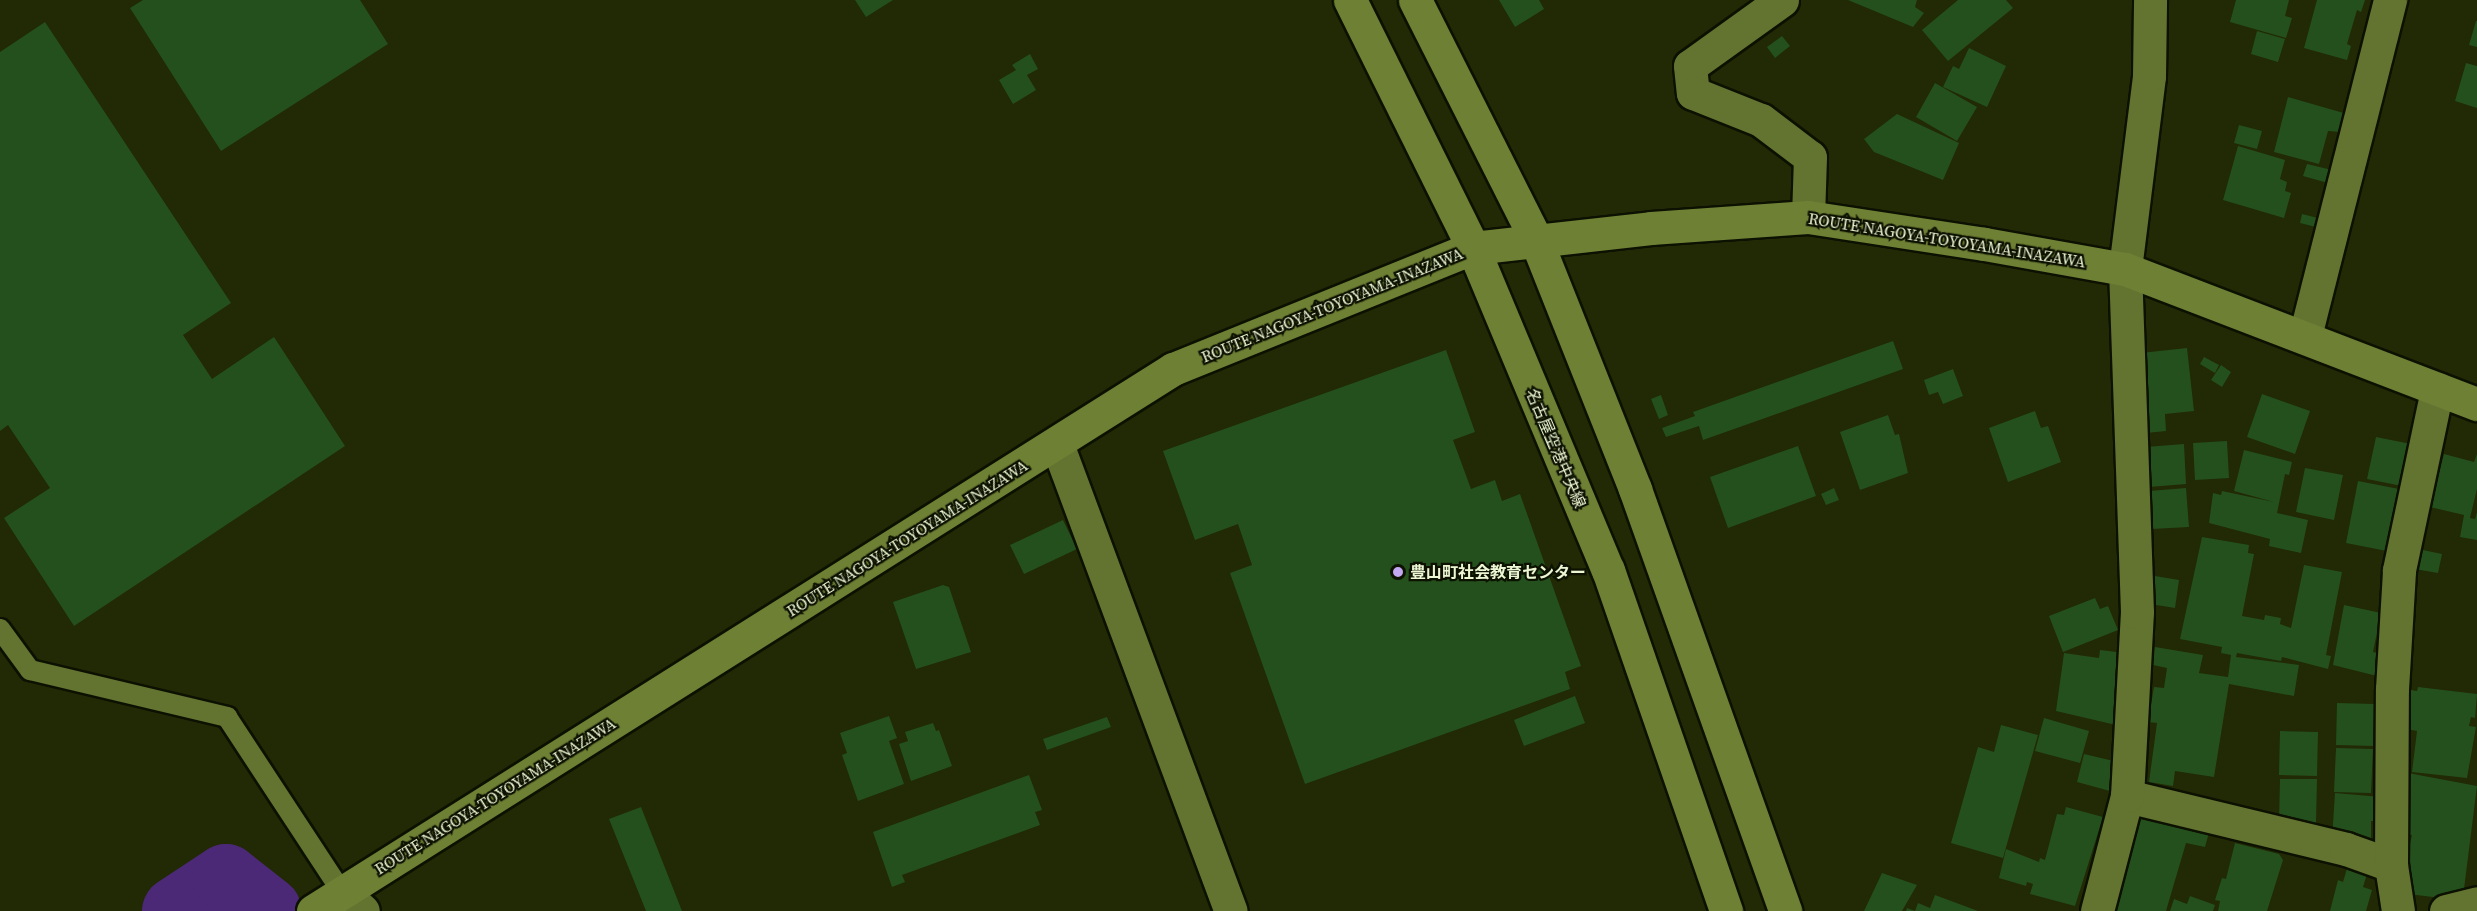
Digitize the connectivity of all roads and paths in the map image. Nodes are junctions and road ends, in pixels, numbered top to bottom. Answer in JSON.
{"nodes":[{"id":1,"x":1350,"y":0,"type":"edge"},
{"id":2,"x":1415,"y":0,"type":"edge"},
{"id":3,"x":1782,"y":0,"type":"edge"},
{"id":4,"x":2150,"y":0,"type":"edge"},
{"id":5,"x":2390,"y":0,"type":"edge"},
{"id":6,"x":1808,"y":217,"type":"junction"},
{"id":7,"x":1536,"y":240,"type":"junction"},
{"id":8,"x":1473,"y":248,"type":"junction"},
{"id":9,"x":2125,"y":269,"type":"junction"},
{"id":10,"x":2305,"y":336,"type":"junction"},
{"id":11,"x":2437,"y":389,"type":"junction"},
{"id":12,"x":2477,"y":404,"type":"edge"},
{"id":13,"x":1057,"y":444,"type":"junction"},
{"id":14,"x":0,"y":629,"type":"edge"},
{"id":15,"x":2127,"y":796,"type":"junction"},
{"id":16,"x":2391,"y":865,"type":"junction"},
{"id":17,"x":349,"y":899,"type":"edge"},
{"id":18,"x":2477,"y":903,"type":"edge"},
{"id":19,"x":313,"y":911,"type":"edge"},
{"id":20,"x":1231,"y":911,"type":"edge"},
{"id":21,"x":1726,"y":911,"type":"edge"},
{"id":22,"x":1785,"y":911,"type":"edge"},
{"id":23,"x":2097,"y":911,"type":"edge"},
{"id":24,"x":2398,"y":911,"type":"edge"},
{"id":25,"x":2446,"y":911,"type":"edge"}],
"edges":[{"from":1,"to":8,"type":"main road","name":"名古屋空港中央線"},
{"from":2,"to":7,"type":"main road"},
{"from":3,"to":6,"type":"street"},
{"from":4,"to":9,"type":"street"},
{"from":5,"to":10,"type":"street"},
{"from":6,"to":7,"type":"main road","name":"ROUTE NAGOYA-TOYOYAMA-INAZAWA"},
{"from":6,"to":9,"type":"main road","name":"ROUTE NAGOYA-TOYOYAMA-INAZAWA"},
{"from":7,"to":8,"type":"main road","name":"ROUTE NAGOYA-TOYOYAMA-INAZAWA"},
{"from":7,"to":22,"type":"main road"},
{"from":8,"to":13,"type":"main road","name":"ROUTE NAGOYA-TOYOYAMA-INAZAWA"},
{"from":8,"to":21,"type":"main road","name":"名古屋空港中央線"},
{"from":9,"to":10,"type":"main road","name":"ROUTE NAGOYA-TOYOYAMA-INAZAWA"},
{"from":9,"to":15,"type":"street"},
{"from":10,"to":11,"type":"main road","name":"ROUTE NAGOYA-TOYOYAMA-INAZAWA"},
{"from":11,"to":12,"type":"main road","name":"ROUTE NAGOYA-TOYOYAMA-INAZAWA"},
{"from":11,"to":16,"type":"street"},
{"from":13,"to":17,"type":"main road","name":"ROUTE NAGOYA-TOYOYAMA-INAZAWA"},
{"from":13,"to":20,"type":"street"},
{"from":14,"to":17,"type":"lane"},
{"from":15,"to":16,"type":"street"},
{"from":15,"to":23,"type":"street"},
{"from":16,"to":24,"type":"street"},
{"from":17,"to":19,"type":"main road","name":"ROUTE NAGOYA-TOYOYAMA-INAZAWA"},
{"from":18,"to":25,"type":"street"}]}
